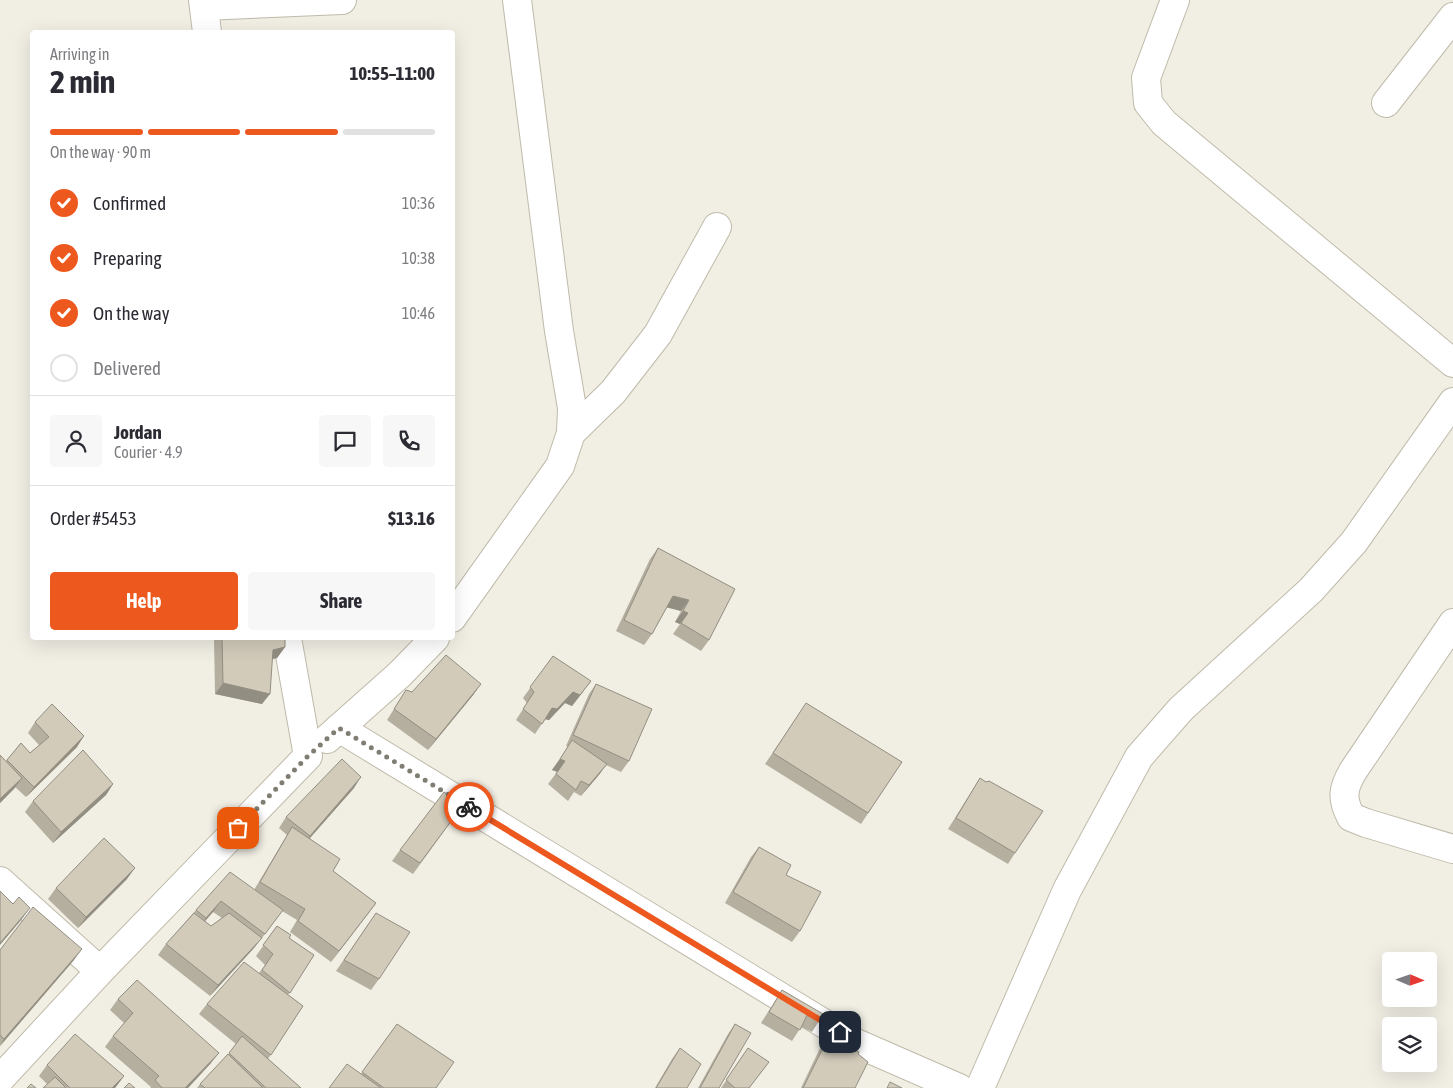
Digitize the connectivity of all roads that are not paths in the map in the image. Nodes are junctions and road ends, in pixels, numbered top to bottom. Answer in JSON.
{"nodes":[{"id":1,"x":342,"y":0,"type":"edge"},
{"id":2,"x":517,"y":0,"type":"edge"},
{"id":3,"x":1175,"y":0,"type":"edge"},
{"id":4,"x":203,"y":3,"type":"edge"},
{"id":5,"x":1453,"y":17,"type":"edge"},
{"id":6,"x":207,"y":30,"type":"edge"},
{"id":7,"x":1386,"y":103,"type":"dead end"},
{"id":8,"x":718,"y":227,"type":"dead end"},
{"id":9,"x":1453,"y":363,"type":"edge"},
{"id":10,"x":1453,"y":402,"type":"edge"},
{"id":11,"x":570,"y":433,"type":"junction"},
{"id":12,"x":455,"y":614,"type":"edge"},
{"id":13,"x":1453,"y":623,"type":"edge"},
{"id":14,"x":287,"y":640,"type":"edge"},
{"id":15,"x":433,"y":640,"type":"edge"},
{"id":16,"x":339,"y":728,"type":"junction"},
{"id":17,"x":308,"y":756,"type":"junction"},
{"id":18,"x":1453,"y":849,"type":"edge"},
{"id":19,"x":0,"y":881,"type":"edge"},
{"id":20,"x":100,"y":971,"type":"junction"},
{"id":21,"x":0,"y":1079,"type":"edge"},
{"id":22,"x":959,"y":1088,"type":"edge"},
{"id":23,"x":980,"y":1088,"type":"edge"}],
"edges":[{"from":1,"to":4,"type":"street"},
{"from":2,"to":11,"type":"street"},
{"from":3,"to":9,"type":"street"},
{"from":4,"to":6,"type":"street"},
{"from":5,"to":7,"type":"street"},
{"from":8,"to":11,"type":"street"},
{"from":10,"to":23,"type":"street"},
{"from":11,"to":12,"type":"street"},
{"from":13,"to":18,"type":"street"},
{"from":14,"to":17,"type":"street"},
{"from":15,"to":16,"type":"street"},
{"from":16,"to":17,"type":"street"},
{"from":16,"to":22,"type":"street"},
{"from":17,"to":20,"type":"street"},
{"from":19,"to":20,"type":"street"},
{"from":20,"to":21,"type":"street"}]}
